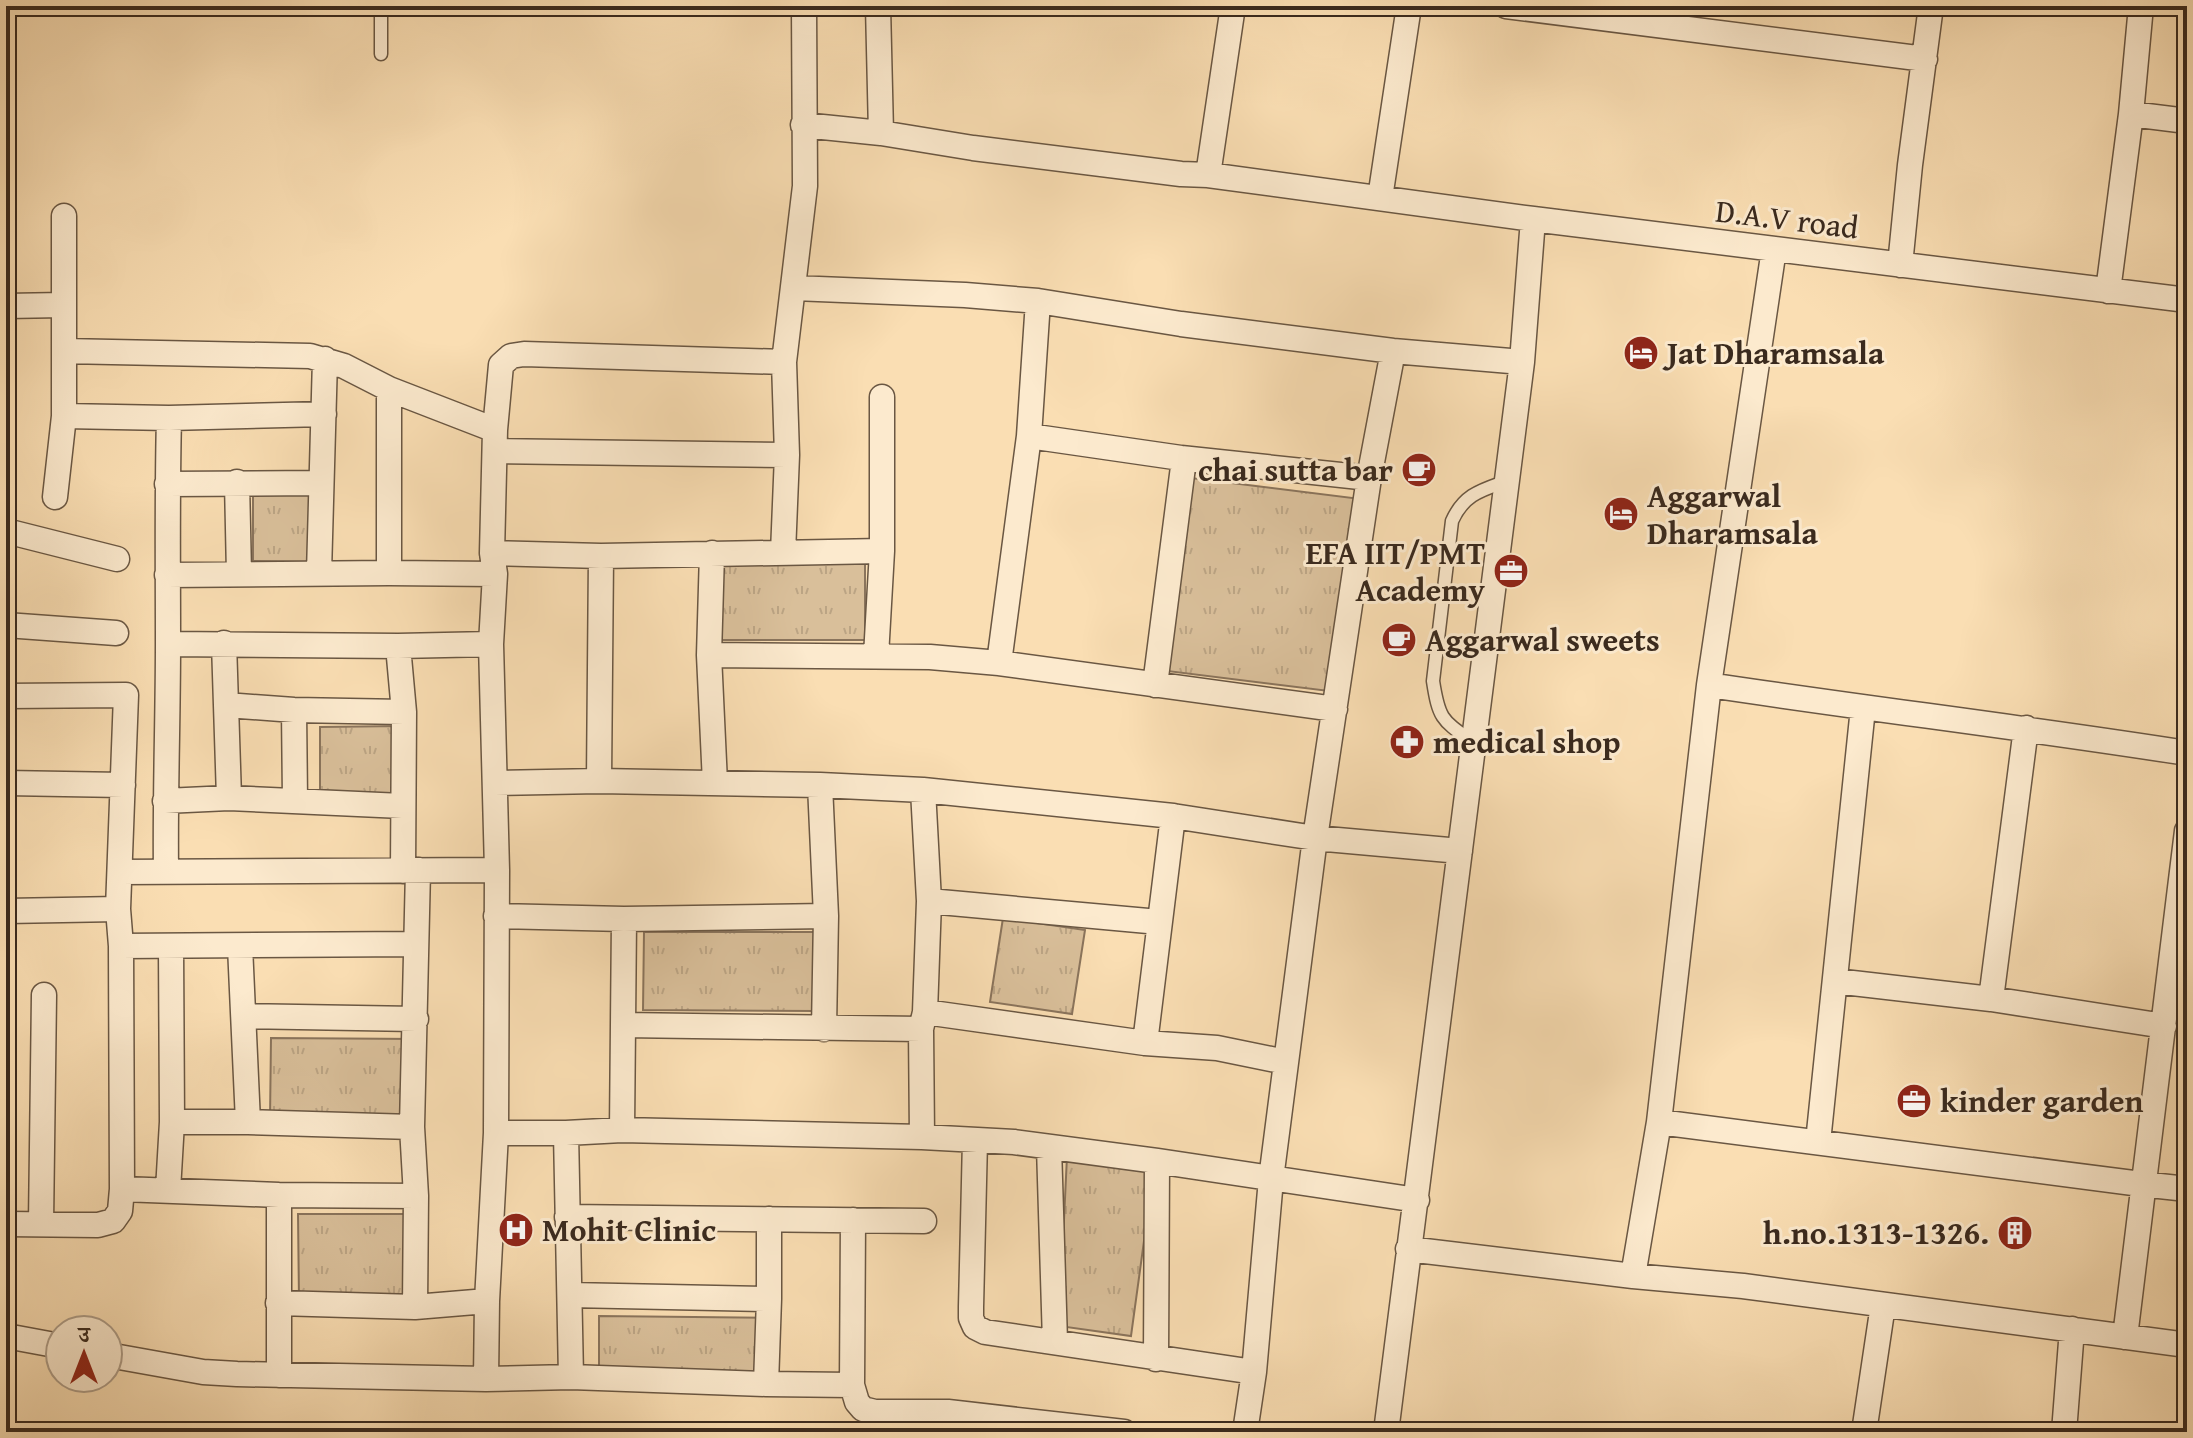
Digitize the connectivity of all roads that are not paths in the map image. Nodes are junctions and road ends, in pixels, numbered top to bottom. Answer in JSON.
{"nodes":[{"id":1,"x":381,"y":6,"type":"edge"},
{"id":2,"x":804,"y":6,"type":"edge"},
{"id":3,"x":878,"y":6,"type":"edge"},
{"id":4,"x":1233,"y":6,"type":"edge"},
{"id":5,"x":1409,"y":6,"type":"edge"},
{"id":6,"x":1506,"y":6,"type":"edge"},
{"id":7,"x":1931,"y":6,"type":"edge"},
{"id":8,"x":2141,"y":6,"type":"edge"},
{"id":9,"x":381,"y":54,"type":"dead end"},
{"id":10,"x":1925,"y":59,"type":"junction"},
{"id":11,"x":2131,"y":114,"type":"junction"},
{"id":12,"x":2187,"y":121,"type":"edge"},
{"id":13,"x":803,"y":125,"type":"junction"},
{"id":14,"x":881,"y":133,"type":"junction"},
{"id":15,"x":1208,"y":175,"type":"junction"},
{"id":16,"x":1380,"y":198,"type":"junction"},
{"id":17,"x":64,"y":216,"type":"dead end"},
{"id":18,"x":1533,"y":219,"type":"junction"},
{"id":19,"x":1774,"y":249,"type":"junction"},
{"id":20,"x":1900,"y":265,"type":"junction"},
{"id":21,"x":794,"y":288,"type":"junction"},
{"id":22,"x":2108,"y":291,"type":"junction"},
{"id":23,"x":2187,"y":300,"type":"edge"},
{"id":24,"x":1038,"y":301,"type":"junction"},
{"id":25,"x":63,"y":305,"type":"junction"},
{"id":26,"x":6,"y":306,"type":"edge"},
{"id":27,"x":64,"y":351,"type":"junction"},
{"id":28,"x":1393,"y":351,"type":"junction"},
{"id":29,"x":325,"y":359,"type":"junction"},
{"id":30,"x":784,"y":362,"type":"junction"},
{"id":31,"x":1522,"y":362,"type":"junction"},
{"id":32,"x":389,"y":389,"type":"junction"},
{"id":33,"x":882,"y":397,"type":"dead end"},
{"id":34,"x":324,"y":414,"type":"junction"},
{"id":35,"x":64,"y":416,"type":"junction"},
{"id":36,"x":169,"y":418,"type":"junction"},
{"id":37,"x":1029,"y":436,"type":"junction"},
{"id":38,"x":496,"y":441,"type":"junction"},
{"id":39,"x":787,"y":455,"type":"junction"},
{"id":40,"x":1184,"y":459,"type":"junction"},
{"id":41,"x":1369,"y":478,"type":"junction"},
{"id":42,"x":1507,"y":481,"type":"junction"},
{"id":43,"x":237,"y":482,"type":"junction"},
{"id":44,"x":320,"y":483,"type":"junction"},
{"id":45,"x":167,"y":484,"type":"junction"},
{"id":46,"x":55,"y":497,"type":"dead end"},
{"id":47,"x":6,"y":531,"type":"edge"},
{"id":48,"x":882,"y":551,"type":"junction"},
{"id":49,"x":712,"y":553,"type":"junction"},
{"id":50,"x":783,"y":553,"type":"junction"},
{"id":51,"x":601,"y":556,"type":"junction"},
{"id":52,"x":117,"y":559,"type":"dead end"},
{"id":53,"x":494,"y":564,"type":"junction"},
{"id":54,"x":319,"y":573,"type":"junction"},
{"id":55,"x":389,"y":573,"type":"junction"},
{"id":56,"x":239,"y":574,"type":"junction"},
{"id":57,"x":167,"y":575,"type":"junction"},
{"id":58,"x":6,"y":625,"type":"edge"},
{"id":59,"x":116,"y":633,"type":"dead end"},
{"id":60,"x":224,"y":643,"type":"junction"},
{"id":61,"x":168,"y":644,"type":"junction"},
{"id":62,"x":491,"y":644,"type":"junction"},
{"id":63,"x":398,"y":646,"type":"junction"},
{"id":64,"x":709,"y":655,"type":"junction"},
{"id":65,"x":876,"y":656,"type":"junction"},
{"id":66,"x":999,"y":663,"type":"junction"},
{"id":67,"x":1155,"y":685,"type":"junction"},
{"id":68,"x":1709,"y":685,"type":"junction"},
{"id":69,"x":6,"y":696,"type":"edge"},
{"id":70,"x":226,"y":705,"type":"junction"},
{"id":71,"x":1863,"y":708,"type":"junction"},
{"id":72,"x":1335,"y":709,"type":"junction"},
{"id":73,"x":294,"y":710,"type":"junction"},
{"id":74,"x":404,"y":712,"type":"junction"},
{"id":75,"x":2026,"y":728,"type":"junction"},
{"id":76,"x":1474,"y":743,"type":"junction"},
{"id":77,"x":2187,"y":753,"type":"edge"},
{"id":78,"x":599,"y":781,"type":"junction"},
{"id":79,"x":6,"y":783,"type":"edge"},
{"id":80,"x":495,"y":783,"type":"junction"},
{"id":81,"x":715,"y":783,"type":"junction"},
{"id":82,"x":123,"y":785,"type":"junction"},
{"id":83,"x":820,"y":785,"type":"junction"},
{"id":84,"x":923,"y":790,"type":"junction"},
{"id":85,"x":229,"y":798,"type":"junction"},
{"id":86,"x":295,"y":800,"type":"junction"},
{"id":87,"x":165,"y":801,"type":"junction"},
{"id":88,"x":402,"y":806,"type":"junction"},
{"id":89,"x":1173,"y":816,"type":"junction"},
{"id":90,"x":2187,"y":831,"type":"edge"},
{"id":91,"x":1315,"y":838,"type":"junction"},
{"id":92,"x":1460,"y":851,"type":"junction"},
{"id":93,"x":497,"y":870,"type":"junction"},
{"id":94,"x":166,"y":871,"type":"junction"},
{"id":95,"x":411,"y":871,"type":"junction"},
{"id":96,"x":120,"y":872,"type":"junction"},
{"id":97,"x":929,"y":901,"type":"junction"},
{"id":98,"x":118,"y":909,"type":"junction"},
{"id":99,"x":6,"y":911,"type":"edge"},
{"id":100,"x":496,"y":916,"type":"junction"},
{"id":101,"x":826,"y":916,"type":"junction"},
{"id":102,"x":624,"y":919,"type":"junction"},
{"id":103,"x":1159,"y":922,"type":"junction"},
{"id":104,"x":416,"y":944,"type":"junction"},
{"id":105,"x":121,"y":946,"type":"junction"},
{"id":106,"x":240,"y":946,"type":"junction"},
{"id":107,"x":171,"y":947,"type":"junction"},
{"id":108,"x":1835,"y":981,"type":"junction"},
{"id":109,"x":44,"y":995,"type":"dead end"},
{"id":110,"x":1991,"y":999,"type":"junction"},
{"id":111,"x":244,"y":1016,"type":"junction"},
{"id":112,"x":416,"y":1019,"type":"junction"},
{"id":113,"x":923,"y":1020,"type":"junction"},
{"id":114,"x":624,"y":1025,"type":"junction"},
{"id":115,"x":2164,"y":1026,"type":"junction"},
{"id":116,"x":824,"y":1029,"type":"junction"},
{"id":117,"x":1145,"y":1043,"type":"junction"},
{"id":118,"x":1286,"y":1062,"type":"junction"},
{"id":119,"x":172,"y":1122,"type":"junction"},
{"id":120,"x":248,"y":1122,"type":"junction"},
{"id":121,"x":1659,"y":1122,"type":"junction"},
{"id":122,"x":412,"y":1127,"type":"junction"},
{"id":123,"x":622,"y":1130,"type":"junction"},
{"id":124,"x":496,"y":1133,"type":"junction"},
{"id":125,"x":566,"y":1133,"type":"junction"},
{"id":126,"x":922,"y":1137,"type":"junction"},
{"id":127,"x":975,"y":1140,"type":"junction"},
{"id":128,"x":1818,"y":1142,"type":"junction"},
{"id":129,"x":1049,"y":1147,"type":"junction"},
{"id":130,"x":1157,"y":1161,"type":"junction"},
{"id":131,"x":1271,"y":1179,"type":"junction"},
{"id":132,"x":2145,"y":1185,"type":"junction"},
{"id":133,"x":122,"y":1189,"type":"junction"},
{"id":134,"x":2187,"y":1189,"type":"edge"},
{"id":135,"x":168,"y":1190,"type":"junction"},
{"id":136,"x":279,"y":1195,"type":"junction"},
{"id":137,"x":416,"y":1196,"type":"junction"},
{"id":138,"x":1417,"y":1200,"type":"junction"},
{"id":139,"x":567,"y":1217,"type":"junction"},
{"id":140,"x":769,"y":1219,"type":"junction"},
{"id":141,"x":853,"y":1220,"type":"junction"},
{"id":142,"x":924,"y":1221,"type":"dead end"},
{"id":143,"x":6,"y":1224,"type":"edge"},
{"id":144,"x":41,"y":1224,"type":"junction"},
{"id":145,"x":1408,"y":1249,"type":"junction"},
{"id":146,"x":1633,"y":1276,"type":"junction"},
{"id":147,"x":570,"y":1295,"type":"junction"},
{"id":148,"x":769,"y":1299,"type":"junction"},
{"id":149,"x":487,"y":1301,"type":"junction"},
{"id":150,"x":278,"y":1303,"type":"junction"},
{"id":151,"x":1883,"y":1305,"type":"junction"},
{"id":152,"x":415,"y":1307,"type":"junction"},
{"id":153,"x":2072,"y":1329,"type":"junction"},
{"id":154,"x":6,"y":1336,"type":"edge"},
{"id":155,"x":2125,"y":1337,"type":"junction"},
{"id":156,"x":1055,"y":1342,"type":"junction"},
{"id":157,"x":44,"y":1343,"type":"edge"},
{"id":158,"x":2187,"y":1345,"type":"edge"},
{"id":159,"x":124,"y":1358,"type":"edge"},
{"id":160,"x":1156,"y":1359,"type":"junction"},
{"id":161,"x":1254,"y":1372,"type":"junction"},
{"id":162,"x":279,"y":1375,"type":"junction"},
{"id":163,"x":571,"y":1377,"type":"junction"},
{"id":164,"x":486,"y":1379,"type":"junction"},
{"id":165,"x":766,"y":1384,"type":"junction"},
{"id":166,"x":852,"y":1385,"type":"junction"},
{"id":167,"x":948,"y":1422,"type":"edge"},
{"id":168,"x":1124,"y":1432,"type":"edge"},
{"id":169,"x":1245,"y":1432,"type":"edge"},
{"id":170,"x":1386,"y":1432,"type":"edge"},
{"id":171,"x":1864,"y":1432,"type":"edge"},
{"id":172,"x":2064,"y":1432,"type":"edge"}],
"edges":[{"from":1,"to":9,"type":"lane"},
{"from":2,"to":13,"type":"street"},
{"from":3,"to":14,"type":"street"},
{"from":4,"to":15,"type":"street"},
{"from":5,"to":16,"type":"street"},
{"from":6,"to":10,"type":"street"},
{"from":7,"to":10,"type":"street"},
{"from":8,"to":11,"type":"street"},
{"from":10,"to":20,"type":"street"},
{"from":11,"to":12,"type":"street"},
{"from":11,"to":22,"type":"street"},
{"from":13,"to":14,"type":"street","name":"D.A.V road"},
{"from":13,"to":21,"type":"street"},
{"from":14,"to":15,"type":"street","name":"D.A.V road"},
{"from":15,"to":16,"type":"street","name":"D.A.V road"},
{"from":16,"to":18,"type":"street","name":"D.A.V road"},
{"from":17,"to":25,"type":"street"},
{"from":18,"to":19,"type":"street","name":"D.A.V road"},
{"from":18,"to":31,"type":"street"},
{"from":19,"to":20,"type":"street","name":"D.A.V road"},
{"from":19,"to":68,"type":"street"},
{"from":20,"to":22,"type":"street","name":"D.A.V road"},
{"from":21,"to":24,"type":"street"},
{"from":21,"to":30,"type":"street"},
{"from":22,"to":23,"type":"street","name":"D.A.V road"},
{"from":24,"to":28,"type":"street"},
{"from":24,"to":37,"type":"street"},
{"from":25,"to":26,"type":"street"},
{"from":25,"to":27,"type":"street"},
{"from":27,"to":29,"type":"street"},
{"from":27,"to":35,"type":"street"},
{"from":28,"to":31,"type":"street"},
{"from":28,"to":41,"type":"street"},
{"from":29,"to":32,"type":"street"},
{"from":29,"to":34,"type":"street"},
{"from":30,"to":38,"type":"street"},
{"from":30,"to":39,"type":"street"},
{"from":31,"to":42,"type":"street"},
{"from":32,"to":38,"type":"street"},
{"from":32,"to":55,"type":"street"},
{"from":33,"to":48,"type":"street"},
{"from":34,"to":36,"type":"street"},
{"from":34,"to":44,"type":"street"},
{"from":35,"to":36,"type":"street"},
{"from":35,"to":46,"type":"street"},
{"from":36,"to":45,"type":"street"},
{"from":37,"to":40,"type":"street"},
{"from":37,"to":66,"type":"street"},
{"from":38,"to":39,"type":"street"},
{"from":38,"to":53,"type":"street"},
{"from":39,"to":50,"type":"street"},
{"from":40,"to":41,"type":"street"},
{"from":40,"to":67,"type":"street"},
{"from":41,"to":72,"type":"street"},
{"from":42,"to":76,"type":"street"},
{"from":42,"to":76,"type":"lane"},
{"from":43,"to":44,"type":"street"},
{"from":43,"to":45,"type":"street"},
{"from":43,"to":56,"type":"street"},
{"from":44,"to":54,"type":"street"},
{"from":45,"to":57,"type":"street"},
{"from":47,"to":52,"type":"street"},
{"from":48,"to":50,"type":"street"},
{"from":48,"to":65,"type":"street"},
{"from":49,"to":50,"type":"street"},
{"from":49,"to":51,"type":"street"},
{"from":49,"to":64,"type":"street"},
{"from":51,"to":53,"type":"street"},
{"from":51,"to":78,"type":"street"},
{"from":53,"to":55,"type":"street"},
{"from":53,"to":62,"type":"street"},
{"from":54,"to":55,"type":"street"},
{"from":54,"to":56,"type":"street"},
{"from":56,"to":57,"type":"street"},
{"from":57,"to":61,"type":"street"},
{"from":58,"to":59,"type":"street"},
{"from":60,"to":61,"type":"street"},
{"from":60,"to":63,"type":"street"},
{"from":60,"to":70,"type":"street"},
{"from":61,"to":87,"type":"street"},
{"from":62,"to":63,"type":"street"},
{"from":62,"to":80,"type":"street"},
{"from":63,"to":74,"type":"street"},
{"from":64,"to":65,"type":"street"},
{"from":64,"to":81,"type":"street"},
{"from":65,"to":66,"type":"street"},
{"from":66,"to":67,"type":"street"},
{"from":67,"to":72,"type":"street"},
{"from":68,"to":71,"type":"street"},
{"from":68,"to":121,"type":"street"},
{"from":69,"to":82,"type":"street"},
{"from":70,"to":73,"type":"street"},
{"from":70,"to":85,"type":"street"},
{"from":71,"to":75,"type":"street"},
{"from":71,"to":108,"type":"street"},
{"from":72,"to":91,"type":"street"},
{"from":73,"to":74,"type":"street"},
{"from":73,"to":86,"type":"street"},
{"from":74,"to":88,"type":"street"},
{"from":75,"to":77,"type":"street"},
{"from":75,"to":110,"type":"street"},
{"from":76,"to":92,"type":"street"},
{"from":78,"to":80,"type":"street"},
{"from":78,"to":81,"type":"street"},
{"from":79,"to":82,"type":"street"},
{"from":80,"to":93,"type":"street"},
{"from":81,"to":83,"type":"street"},
{"from":82,"to":96,"type":"street"},
{"from":83,"to":84,"type":"street"},
{"from":83,"to":101,"type":"street"},
{"from":84,"to":89,"type":"street"},
{"from":84,"to":97,"type":"street"},
{"from":85,"to":86,"type":"street"},
{"from":85,"to":87,"type":"street"},
{"from":86,"to":88,"type":"street"},
{"from":87,"to":94,"type":"street"},
{"from":88,"to":95,"type":"street"},
{"from":89,"to":91,"type":"street"},
{"from":89,"to":103,"type":"street"},
{"from":90,"to":115,"type":"street"},
{"from":91,"to":92,"type":"street"},
{"from":91,"to":118,"type":"street"},
{"from":92,"to":138,"type":"street"},
{"from":93,"to":95,"type":"street"},
{"from":93,"to":100,"type":"street"},
{"from":94,"to":95,"type":"street"},
{"from":94,"to":96,"type":"street"},
{"from":95,"to":104,"type":"street"},
{"from":96,"to":98,"type":"street"},
{"from":97,"to":103,"type":"street"},
{"from":97,"to":113,"type":"street"},
{"from":98,"to":99,"type":"street"},
{"from":98,"to":105,"type":"street"},
{"from":100,"to":102,"type":"street"},
{"from":100,"to":124,"type":"street"},
{"from":101,"to":102,"type":"street"},
{"from":101,"to":116,"type":"street"},
{"from":102,"to":114,"type":"street"},
{"from":103,"to":117,"type":"street"},
{"from":104,"to":106,"type":"street"},
{"from":104,"to":112,"type":"street"},
{"from":105,"to":107,"type":"street"},
{"from":105,"to":133,"type":"street"},
{"from":106,"to":107,"type":"street"},
{"from":106,"to":111,"type":"street"},
{"from":107,"to":119,"type":"street"},
{"from":108,"to":110,"type":"street"},
{"from":108,"to":128,"type":"street"},
{"from":109,"to":144,"type":"street"},
{"from":110,"to":115,"type":"street"},
{"from":111,"to":112,"type":"street"},
{"from":111,"to":120,"type":"street"},
{"from":112,"to":122,"type":"street"},
{"from":113,"to":116,"type":"street"},
{"from":113,"to":117,"type":"street"},
{"from":113,"to":126,"type":"street"},
{"from":114,"to":116,"type":"street"},
{"from":114,"to":123,"type":"street"},
{"from":115,"to":132,"type":"street"},
{"from":117,"to":118,"type":"street"},
{"from":118,"to":131,"type":"street"},
{"from":119,"to":120,"type":"street"},
{"from":119,"to":135,"type":"street"},
{"from":120,"to":122,"type":"street"},
{"from":121,"to":128,"type":"street"},
{"from":121,"to":146,"type":"street"},
{"from":122,"to":137,"type":"street"},
{"from":123,"to":125,"type":"street"},
{"from":123,"to":126,"type":"street"},
{"from":124,"to":125,"type":"street"},
{"from":124,"to":149,"type":"street"},
{"from":125,"to":139,"type":"street"},
{"from":126,"to":127,"type":"street"},
{"from":127,"to":129,"type":"street"},
{"from":127,"to":156,"type":"street"},
{"from":128,"to":132,"type":"street"},
{"from":129,"to":130,"type":"street"},
{"from":129,"to":156,"type":"street"},
{"from":130,"to":131,"type":"street"},
{"from":130,"to":160,"type":"street"},
{"from":131,"to":138,"type":"street"},
{"from":131,"to":161,"type":"street"},
{"from":132,"to":134,"type":"street"},
{"from":132,"to":155,"type":"street"},
{"from":133,"to":135,"type":"street"},
{"from":133,"to":144,"type":"street"},
{"from":135,"to":136,"type":"street"},
{"from":136,"to":137,"type":"street"},
{"from":136,"to":150,"type":"street"},
{"from":137,"to":152,"type":"street"},
{"from":138,"to":145,"type":"street"},
{"from":139,"to":140,"type":"street"},
{"from":139,"to":147,"type":"street"},
{"from":140,"to":141,"type":"street"},
{"from":140,"to":148,"type":"street"},
{"from":141,"to":142,"type":"street"},
{"from":141,"to":166,"type":"street"},
{"from":143,"to":144,"type":"street"},
{"from":145,"to":146,"type":"street"},
{"from":145,"to":170,"type":"street"},
{"from":146,"to":151,"type":"street"},
{"from":147,"to":148,"type":"street"},
{"from":147,"to":163,"type":"street"},
{"from":148,"to":165,"type":"street"},
{"from":149,"to":152,"type":"street"},
{"from":149,"to":164,"type":"street"},
{"from":150,"to":152,"type":"street"},
{"from":150,"to":162,"type":"street"},
{"from":151,"to":153,"type":"street"},
{"from":151,"to":171,"type":"street"},
{"from":153,"to":155,"type":"street"},
{"from":153,"to":172,"type":"street"},
{"from":154,"to":157,"type":"street"},
{"from":155,"to":158,"type":"street"},
{"from":156,"to":160,"type":"street"},
{"from":159,"to":162,"type":"street"},
{"from":160,"to":161,"type":"street"},
{"from":161,"to":169,"type":"street"},
{"from":162,"to":164,"type":"street"},
{"from":163,"to":164,"type":"street"},
{"from":163,"to":165,"type":"street"},
{"from":165,"to":166,"type":"street"},
{"from":166,"to":167,"type":"street"},
{"from":167,"to":168,"type":"street"}]}
